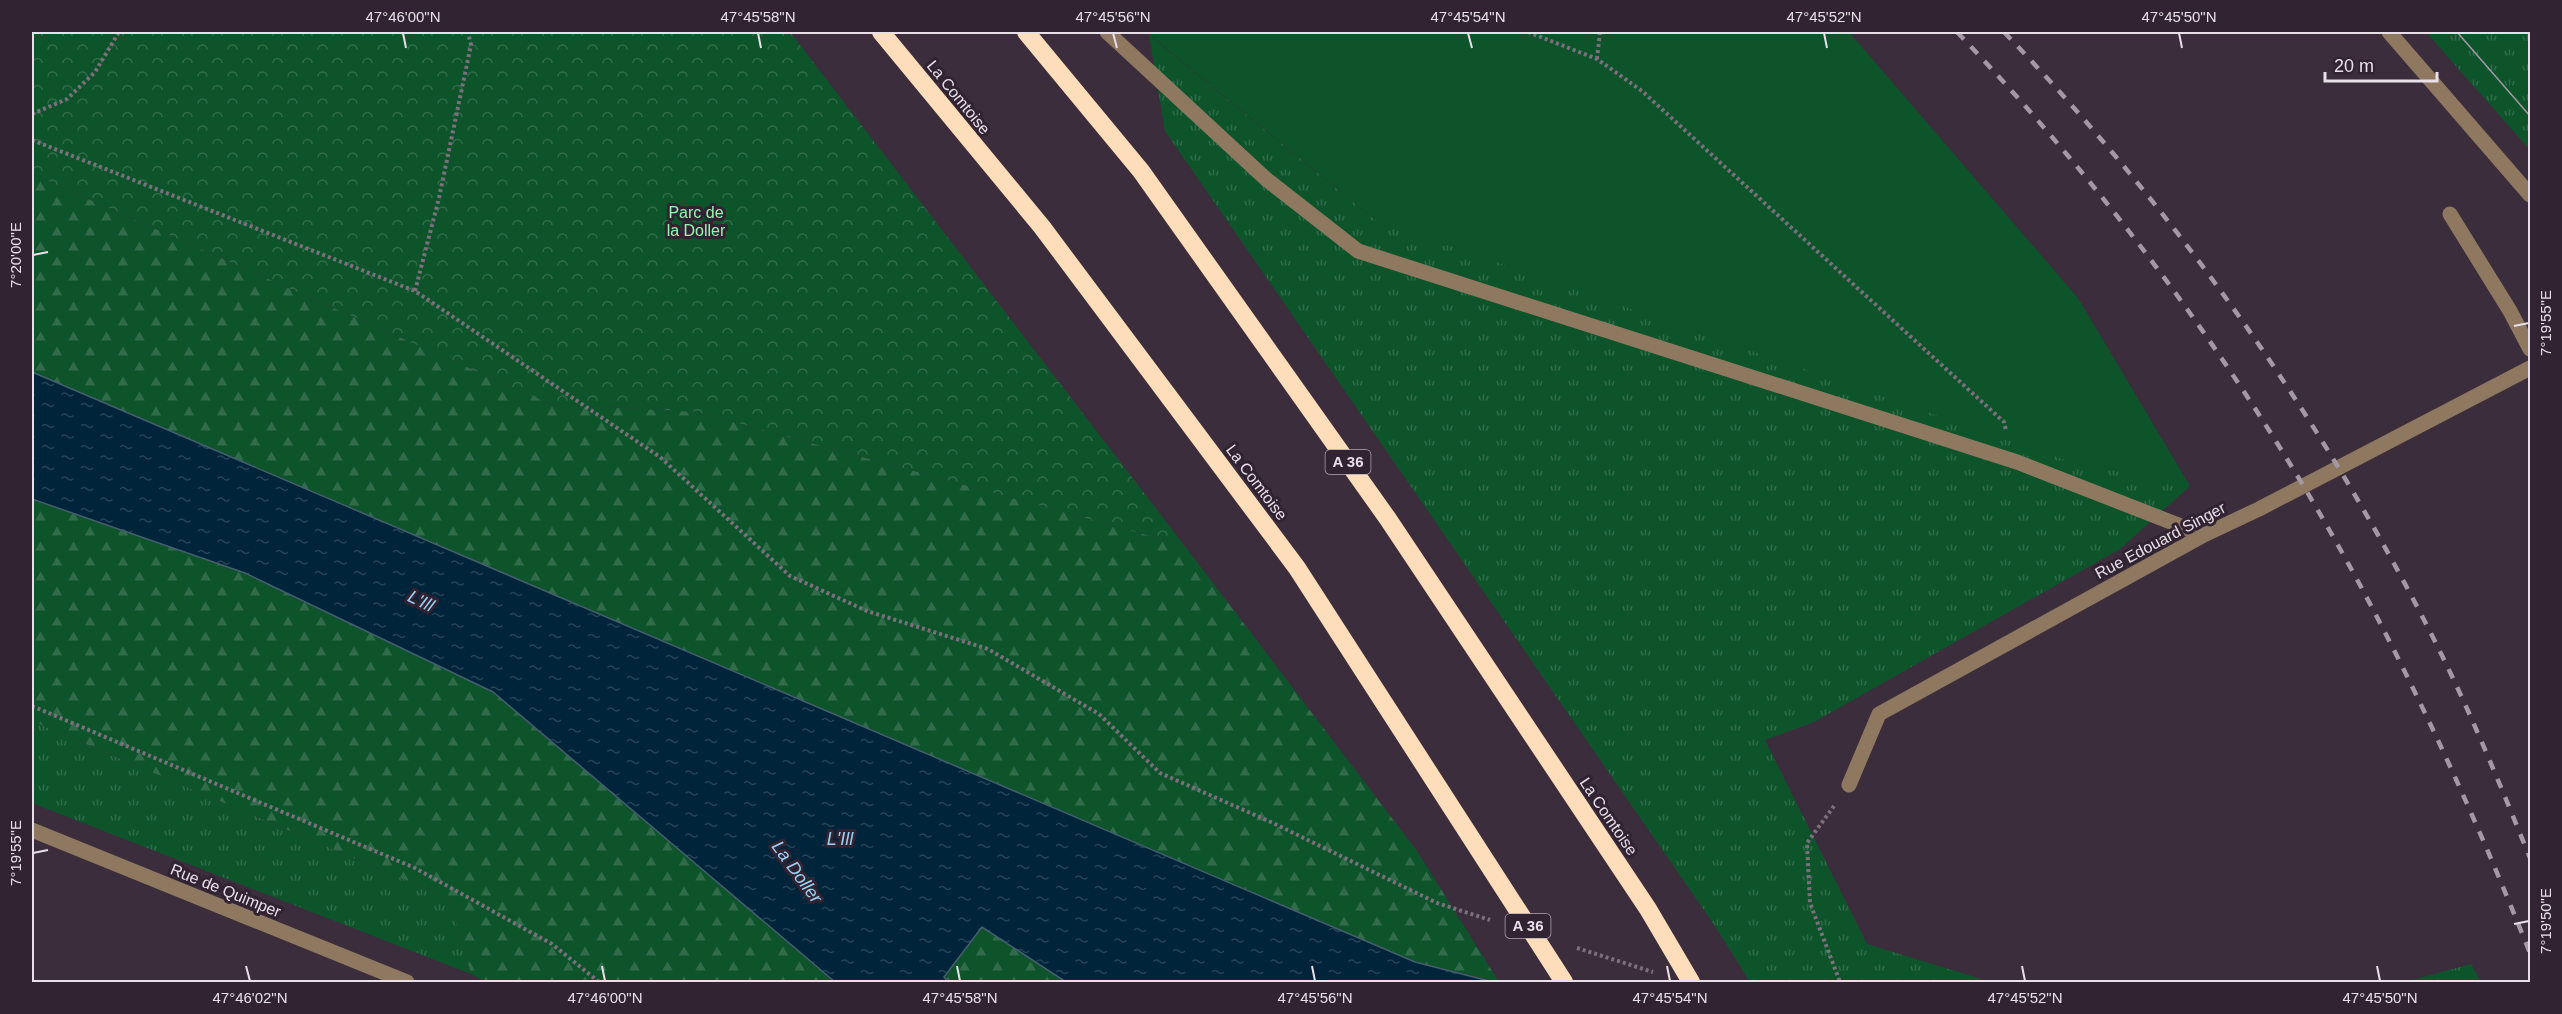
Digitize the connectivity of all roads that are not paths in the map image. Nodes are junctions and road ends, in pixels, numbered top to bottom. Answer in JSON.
{"nodes":[{"id":1,"x":881,"y":32,"type":"edge"},
{"id":2,"x":1026,"y":32,"type":"edge"},
{"id":3,"x":1107,"y":32,"type":"edge"},
{"id":4,"x":2390,"y":32,"type":"edge"},
{"id":5,"x":2530,"y":195,"type":"edge"},
{"id":6,"x":2450,"y":214,"type":"dead end"},
{"id":7,"x":2530,"y":349,"type":"edge"},
{"id":8,"x":2530,"y":368,"type":"edge"},
{"id":9,"x":2204,"y":535,"type":"junction"},
{"id":10,"x":1849,"y":785,"type":"road end"},
{"id":11,"x":32,"y":830,"type":"edge"},
{"id":12,"x":406,"y":982,"type":"edge"},
{"id":13,"x":1564,"y":982,"type":"edge"},
{"id":14,"x":1691,"y":982,"type":"edge"}],
"edges":[{"from":1,"to":13,"type":"highway","name":"La Comtoise","number":"A 36"},
{"from":2,"to":14,"type":"highway","name":"La Comtoise","number":"A 36"},
{"from":3,"to":9,"type":"street"},
{"from":4,"to":5,"type":"street"},
{"from":6,"to":7,"type":"street"},
{"from":8,"to":9,"type":"street","name":"Rue Edouard Singer"},
{"from":9,"to":10,"type":"street","name":"Rue Edouard Singer"},
{"from":11,"to":12,"type":"street","name":"Rue de Quimper"}]}
